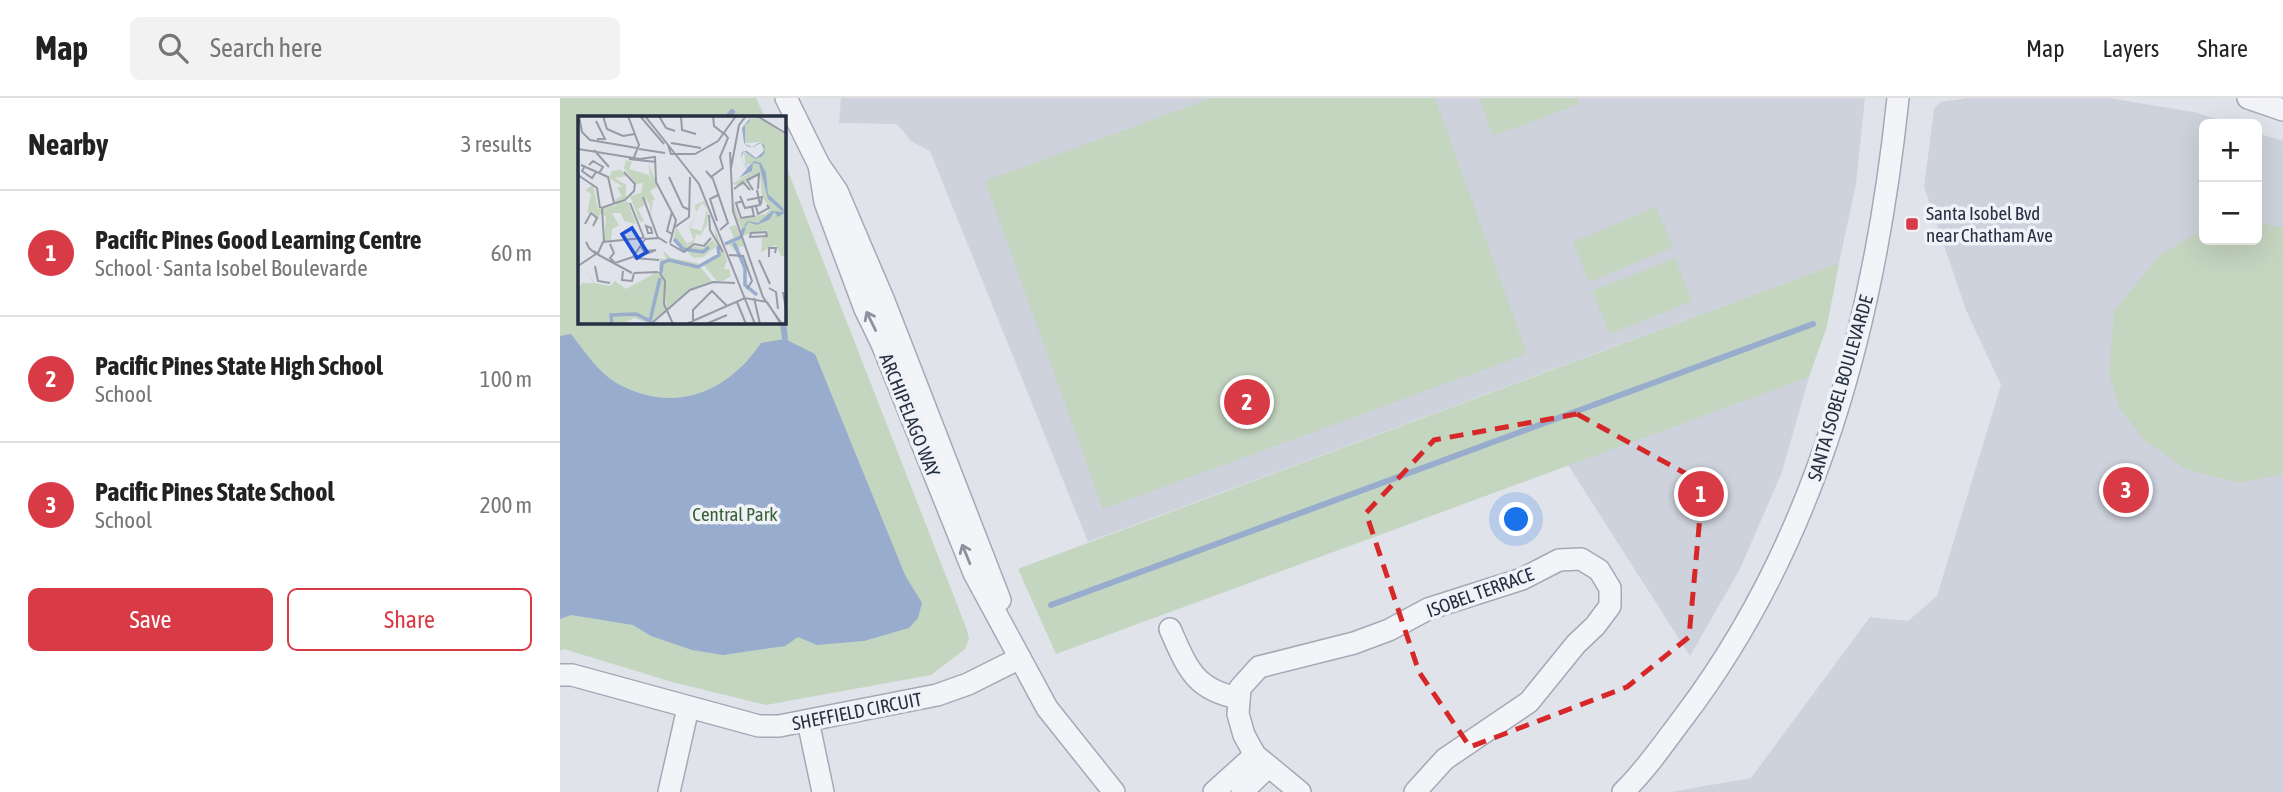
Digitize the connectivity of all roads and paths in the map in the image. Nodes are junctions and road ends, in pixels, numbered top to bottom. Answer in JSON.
{"nodes":[{"id":1,"x":786,"y":98,"type":"edge"},
{"id":2,"x":1898,"y":98,"type":"edge"},
{"id":3,"x":2248,"y":98,"type":"edge"},
{"id":4,"x":2283,"y":110,"type":"edge"},
{"id":5,"x":1170,"y":629,"type":"dead end"},
{"id":6,"x":1020,"y":658,"type":"junction"},
{"id":7,"x":560,"y":675,"type":"edge"},
{"id":8,"x":1239,"y":698,"type":"junction"},
{"id":9,"x":688,"y":708,"type":"junction"},
{"id":10,"x":808,"y":721,"type":"junction"},
{"id":11,"x":1261,"y":761,"type":"junction"},
{"id":12,"x":669,"y":792,"type":"edge"},
{"id":13,"x":823,"y":792,"type":"edge"},
{"id":14,"x":1114,"y":792,"type":"edge"},
{"id":15,"x":1214,"y":792,"type":"edge"},
{"id":16,"x":1242,"y":792,"type":"edge"},
{"id":17,"x":1300,"y":792,"type":"edge"},
{"id":18,"x":1415,"y":792,"type":"edge"},
{"id":19,"x":1623,"y":792,"type":"edge"}],
"edges":[{"from":1,"to":6,"type":"street","name":"ARCHIPELAGO WAY"},
{"from":2,"to":19,"type":"street","name":"SANTA ISOBEL BOULEVARDE"},
{"from":3,"to":4,"type":"street"},
{"from":5,"to":8,"type":"street"},
{"from":6,"to":10,"type":"street","name":"SHEFFIELD CIRCUIT"},
{"from":6,"to":14,"type":"street","name":"ARCHIPELAGO WAY"},
{"from":7,"to":9,"type":"street","name":"SHEFFIELD CIRCUIT"},
{"from":8,"to":11,"type":"street"},
{"from":8,"to":18,"type":"street","name":"ISOBEL TERRACE"},
{"from":9,"to":10,"type":"street","name":"SHEFFIELD CIRCUIT"},
{"from":9,"to":12,"type":"street"},
{"from":10,"to":13,"type":"street"},
{"from":11,"to":15,"type":"street"},
{"from":11,"to":16,"type":"street"},
{"from":11,"to":17,"type":"street"}]}
